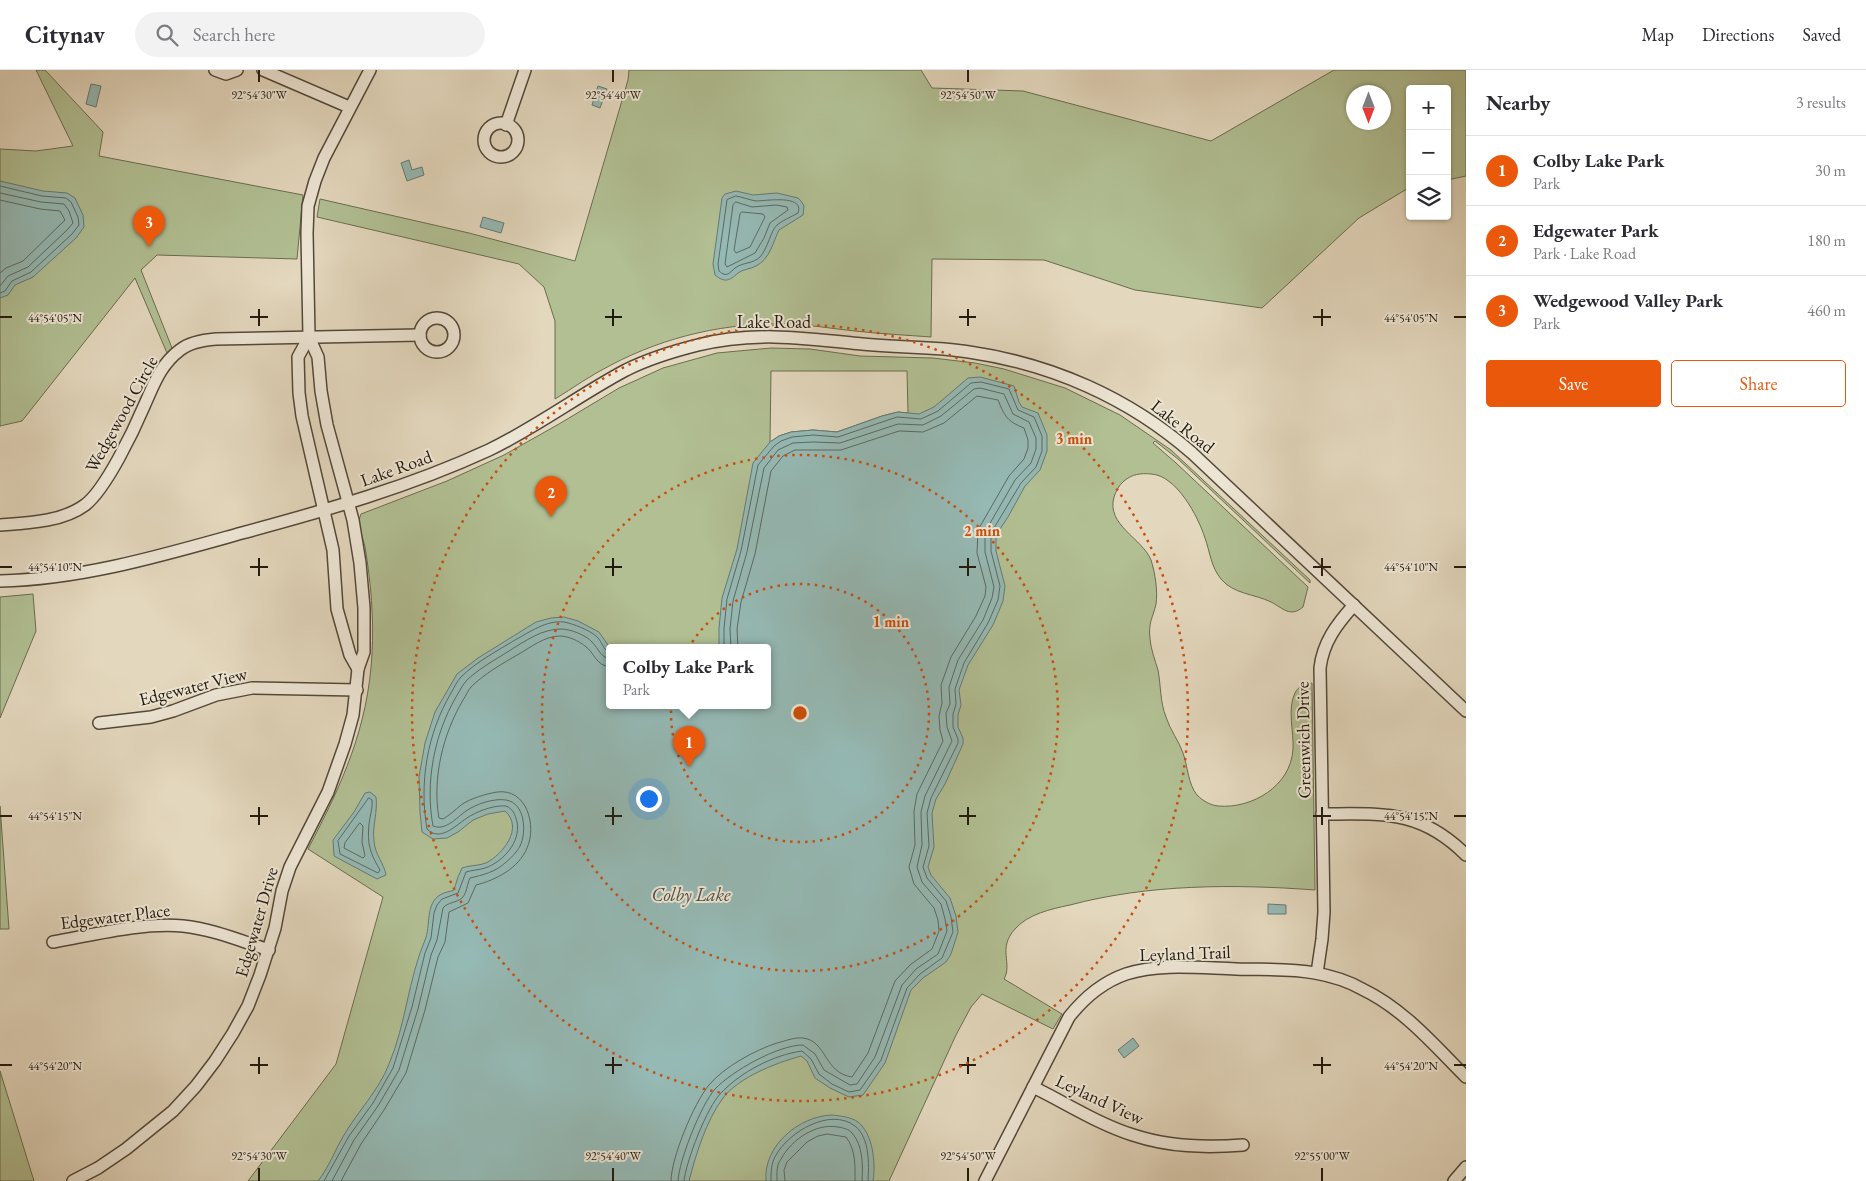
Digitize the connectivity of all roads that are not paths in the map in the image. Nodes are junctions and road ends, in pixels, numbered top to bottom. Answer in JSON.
{"nodes":[{"id":1,"x":214,"y":70,"type":"edge"},
{"id":2,"x":237,"y":70,"type":"edge"},
{"id":3,"x":263,"y":70,"type":"edge"},
{"id":4,"x":370,"y":70,"type":"edge"},
{"id":5,"x":525,"y":70,"type":"edge"},
{"id":6,"x":349,"y":107,"type":"junction"},
{"id":7,"x":506,"y":125,"type":"dead end"},
{"id":8,"x":420,"y":335,"type":"dead end"},
{"id":9,"x":309,"y":337,"type":"junction"},
{"id":10,"x":349,"y":504,"type":"junction"},
{"id":11,"x":324,"y":511,"type":"junction"},
{"id":12,"x":0,"y":525,"type":"edge"},
{"id":13,"x":0,"y":581,"type":"edge"},
{"id":14,"x":1354,"y":605,"type":"junction"},
{"id":15,"x":358,"y":669,"type":"junction"},
{"id":16,"x":356,"y":690,"type":"junction"},
{"id":17,"x":1466,"y":711,"type":"edge"},
{"id":18,"x":99,"y":723,"type":"dead end"},
{"id":19,"x":1322,"y":814,"type":"junction"},
{"id":20,"x":1466,"y":855,"type":"edge"},
{"id":21,"x":53,"y":942,"type":"dead end"},
{"id":22,"x":269,"y":950,"type":"junction"},
{"id":23,"x":1317,"y":973,"type":"junction"},
{"id":24,"x":1466,"y":1077,"type":"edge"},
{"id":25,"x":1033,"y":1086,"type":"junction"},
{"id":26,"x":1243,"y":1145,"type":"dead end"},
{"id":27,"x":1466,"y":1167,"type":"edge"},
{"id":28,"x":73,"y":1181,"type":"edge"},
{"id":29,"x":985,"y":1181,"type":"edge"},
{"id":30,"x":1454,"y":1181,"type":"edge"}],
"edges":[{"from":1,"to":2,"type":"street"},
{"from":3,"to":6,"type":"street"},
{"from":4,"to":6,"type":"street"},
{"from":5,"to":7,"type":"street"},
{"from":6,"to":9,"type":"street"},
{"from":8,"to":9,"type":"street","name":"Wedgewood Circle"},
{"from":9,"to":10,"type":"street","name":"Edgewater Drive"},
{"from":9,"to":11,"type":"street","name":"Edgewater Drive"},
{"from":9,"to":12,"type":"street","name":"Wedgewood Circle"},
{"from":10,"to":11,"type":"street","name":"Lake Road"},
{"from":10,"to":14,"type":"street","name":"Lake Road"},
{"from":10,"to":15,"type":"street","name":"Edgewater Drive"},
{"from":11,"to":13,"type":"street","name":"Lake Road"},
{"from":11,"to":15,"type":"street","name":"Edgewater Drive"},
{"from":14,"to":17,"type":"street","name":"Lake Road"},
{"from":14,"to":19,"type":"street","name":"Greenwich Drive"},
{"from":15,"to":16,"type":"street","name":"Edgewater Drive"},
{"from":16,"to":18,"type":"street","name":"Edgewater View"},
{"from":16,"to":22,"type":"street","name":"Edgewater Drive"},
{"from":19,"to":20,"type":"street"},
{"from":19,"to":23,"type":"street","name":"Greenwich Drive"},
{"from":21,"to":22,"type":"street","name":"Edgewater Place"},
{"from":22,"to":28,"type":"street","name":"Edgewater Drive"},
{"from":23,"to":24,"type":"street","name":"Leyland Trail"},
{"from":23,"to":25,"type":"street","name":"Leyland Trail"},
{"from":25,"to":26,"type":"street","name":"Leyland View"},
{"from":25,"to":29,"type":"street","name":"Leyland Trail"},
{"from":27,"to":30,"type":"street"}]}
